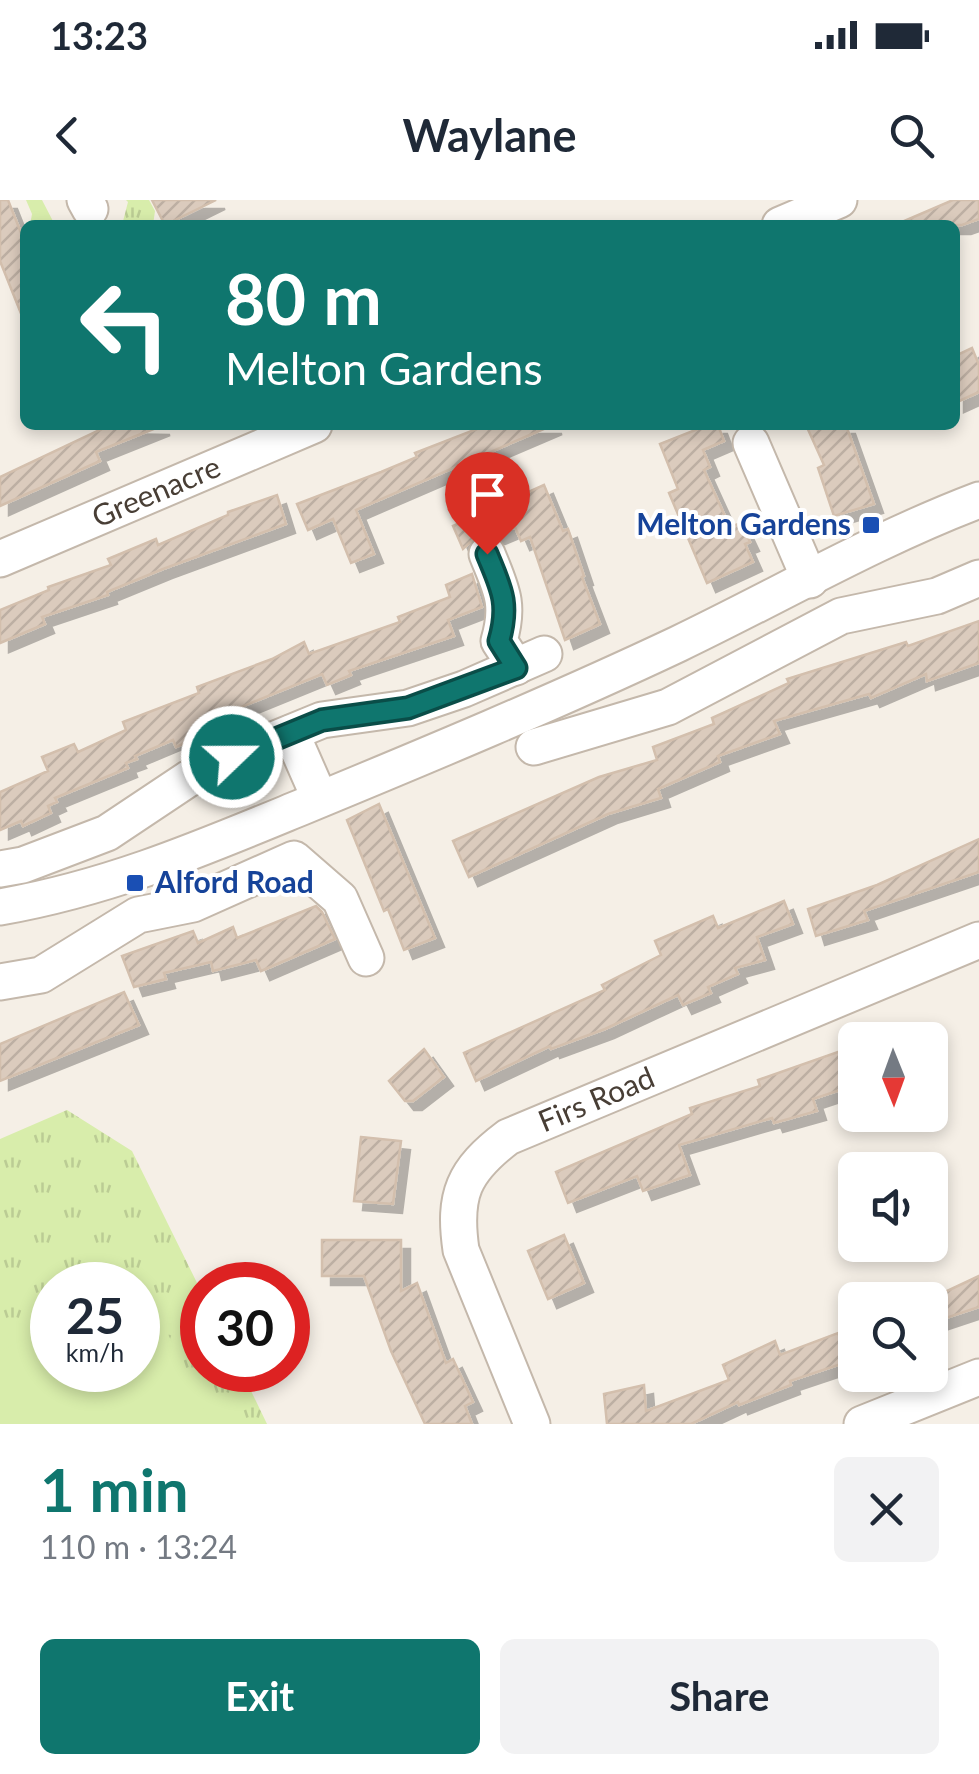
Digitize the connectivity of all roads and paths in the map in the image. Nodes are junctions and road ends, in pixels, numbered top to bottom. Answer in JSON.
{"nodes":[{"id":1,"x":838,"y":200,"type":"edge"},
{"id":2,"x":790,"y":220,"type":"edge"},
{"id":3,"x":302,"y":430,"type":"edge"},
{"id":4,"x":751,"y":443,"type":"dead end"},
{"id":5,"x":976,"y":510,"type":"edge"},
{"id":6,"x":487,"y":554,"type":"dead end"},
{"id":7,"x":0,"y":560,"type":"edge"},
{"id":8,"x":979,"y":578,"type":"edge"},
{"id":9,"x":810,"y":580,"type":"junction"},
{"id":10,"x":291,"y":733,"type":"junction"},
{"id":11,"x":534,"y":746,"type":"dead end"},
{"id":12,"x":320,"y":799,"type":"junction"},
{"id":13,"x":0,"y":869,"type":"edge"},
{"id":14,"x":0,"y":907,"type":"edge"},
{"id":15,"x":979,"y":940,"type":"edge"},
{"id":16,"x":366,"y":958,"type":"dead end"},
{"id":17,"x":0,"y":982,"type":"edge"},
{"id":18,"x":979,"y":1377,"type":"edge"},
{"id":19,"x":532,"y":1424,"type":"edge"},
{"id":20,"x":862,"y":1424,"type":"edge"}],
"edges":[{"from":1,"to":2,"type":"street"},
{"from":3,"to":7,"type":"street","name":"Greenacre"},
{"from":4,"to":9,"type":"street"},
{"from":5,"to":9,"type":"street"},
{"from":6,"to":10,"type":"street"},
{"from":8,"to":11,"type":"street"},
{"from":9,"to":12,"type":"street"},
{"from":10,"to":12,"type":"street"},
{"from":10,"to":13,"type":"street"},
{"from":12,"to":14,"type":"street"},
{"from":15,"to":19,"type":"street","name":"Firs Road"},
{"from":16,"to":17,"type":"street"},
{"from":18,"to":20,"type":"street"}]}
